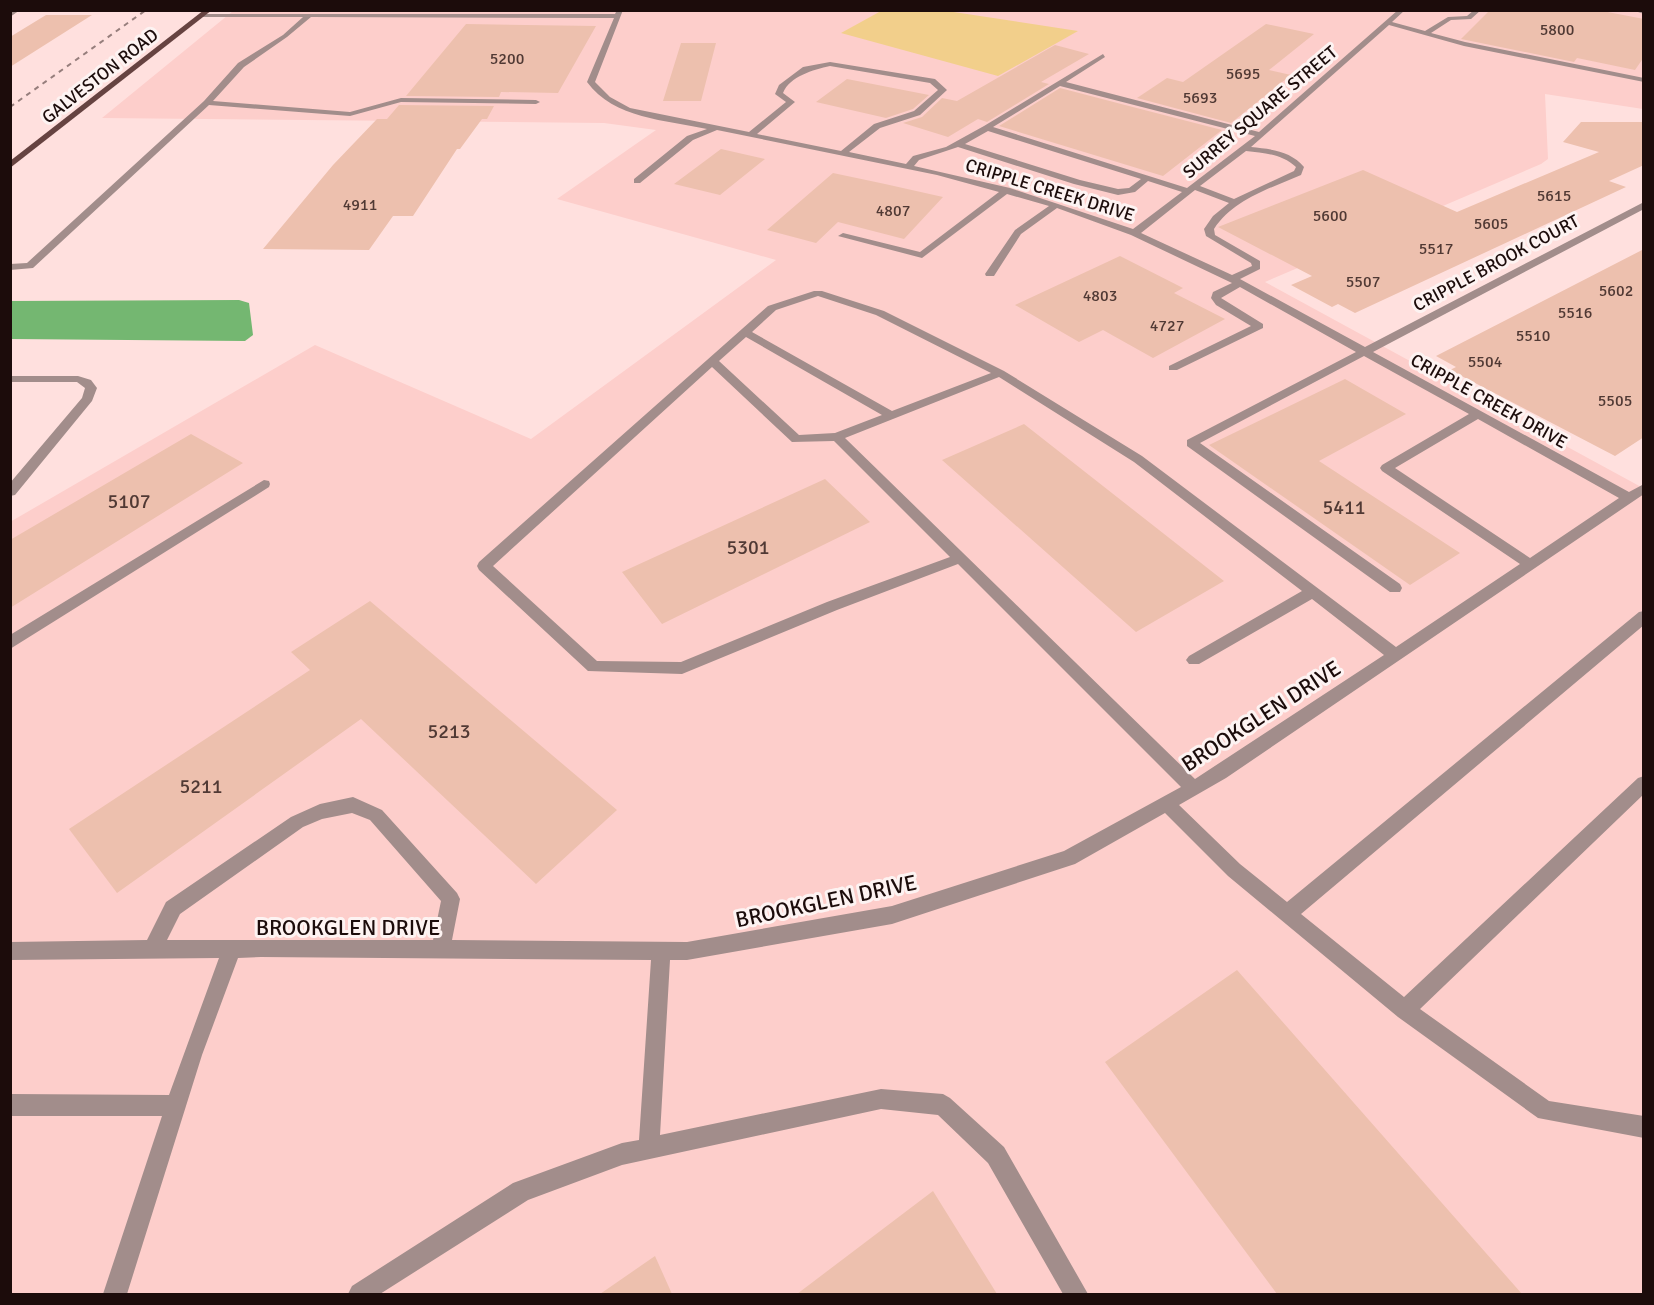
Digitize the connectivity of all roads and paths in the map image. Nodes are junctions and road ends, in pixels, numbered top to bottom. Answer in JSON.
{"nodes":[{"id":1,"x":17,"y":10,"type":"edge"},
{"id":2,"x":1402,"y":10,"type":"edge"},
{"id":3,"x":1478,"y":10,"type":"edge"},
{"id":4,"x":1637,"y":10,"type":"edge"},
{"id":5,"x":1644,"y":12,"type":"edge"},
{"id":6,"x":206,"y":13,"type":"edge"},
{"id":7,"x":618,"y":13,"type":"edge"},
{"id":8,"x":1447,"y":14,"type":"edge"},
{"id":9,"x":10,"y":15,"type":"edge"},
{"id":10,"x":310,"y":15,"type":"junction"},
{"id":11,"x":1388,"y":23,"type":"junction"},
{"id":12,"x":1426,"y":33,"type":"junction"},
{"id":13,"x":1103,"y":56,"type":"dead end"},
{"id":14,"x":1644,"y":80,"type":"edge"},
{"id":15,"x":1059,"y":83,"type":"junction"},
{"id":16,"x":536,"y":102,"type":"dead end"},
{"id":17,"x":207,"y":103,"type":"junction"},
{"id":18,"x":716,"y":128,"type":"junction"},
{"id":19,"x":987,"y":128,"type":"junction"},
{"id":20,"x":751,"y":135,"type":"junction"},
{"id":21,"x":1261,"y":135,"type":"junction"},
{"id":22,"x":790,"y":143,"type":"junction"},
{"id":23,"x":960,"y":145,"type":"junction"},
{"id":24,"x":1244,"y":148,"type":"junction"},
{"id":25,"x":774,"y":153,"type":"dead end"},
{"id":26,"x":843,"y":153,"type":"junction"},
{"id":27,"x":10,"y":166,"type":"edge"},
{"id":28,"x":908,"y":167,"type":"junction"},
{"id":29,"x":1147,"y":178,"type":"junction"},
{"id":30,"x":637,"y":181,"type":"dead end"},
{"id":31,"x":1191,"y":189,"type":"junction"},
{"id":32,"x":1007,"y":190,"type":"junction"},
{"id":33,"x":1234,"y":202,"type":"junction"},
{"id":34,"x":1056,"y":205,"type":"junction"},
{"id":35,"x":1644,"y":205,"type":"edge"},
{"id":36,"x":1134,"y":233,"type":"junction"},
{"id":37,"x":843,"y":236,"type":"dead end"},
{"id":38,"x":10,"y":267,"type":"edge"},
{"id":39,"x":990,"y":274,"type":"dead end"},
{"id":40,"x":1236,"y":281,"type":"junction"},
{"id":41,"x":745,"y":332,"type":"junction"},
{"id":42,"x":1365,"y":350,"type":"junction"},
{"id":43,"x":712,"y":362,"type":"junction"},
{"id":44,"x":1173,"y":368,"type":"dead end"},
{"id":45,"x":1000,"y":373,"type":"junction"},
{"id":46,"x":10,"y":380,"type":"edge"},
{"id":47,"x":1478,"y":414,"type":"junction"},
{"id":48,"x":892,"y":416,"type":"junction"},
{"id":49,"x":837,"y":437,"type":"junction"},
{"id":50,"x":264,"y":484,"type":"dead end"},
{"id":51,"x":1644,"y":488,"type":"edge"},
{"id":52,"x":10,"y":492,"type":"edge"},
{"id":53,"x":1629,"y":498,"type":"junction"},
{"id":54,"x":960,"y":558,"type":"junction"},
{"id":55,"x":1530,"y":564,"type":"junction"},
{"id":56,"x":1395,"y":588,"type":"dead end"},
{"id":57,"x":1314,"y":591,"type":"junction"},
{"id":58,"x":1644,"y":616,"type":"edge"},
{"id":59,"x":10,"y":643,"type":"edge"},
{"id":60,"x":1395,"y":655,"type":"junction"},
{"id":61,"x":1194,"y":660,"type":"dead end"},
{"id":62,"x":1644,"y":783,"type":"edge"},
{"id":63,"x":1193,"y":788,"type":"junction"},
{"id":64,"x":1166,"y":803,"type":"junction"},
{"id":65,"x":1287,"y":914,"type":"junction"},
{"id":66,"x":232,"y":949,"type":"junction"},
{"id":67,"x":152,"y":950,"type":"junction"},
{"id":68,"x":440,"y":950,"type":"junction"},
{"id":69,"x":10,"y":951,"type":"edge"},
{"id":70,"x":661,"y":951,"type":"junction"},
{"id":71,"x":1405,"y":1010,"type":"junction"},
{"id":72,"x":10,"y":1105,"type":"edge"},
{"id":73,"x":176,"y":1106,"type":"junction"},
{"id":74,"x":1644,"y":1127,"type":"edge"},
{"id":75,"x":649,"y":1148,"type":"junction"},
{"id":76,"x":115,"y":1294,"type":"edge"},
{"id":77,"x":360,"y":1294,"type":"edge"},
{"id":78,"x":1077,"y":1294,"type":"edge"}],
"edges":[{"from":1,"to":9,"type":"street"},
{"from":2,"to":11,"type":"street","name":"SURREY SQUARE STREET"},
{"from":3,"to":8,"type":"street"},
{"from":4,"to":5,"type":"street"},
{"from":6,"to":10,"type":"street"},
{"from":6,"to":27,"type":"main road","name":"GALVESTON ROAD"},
{"from":7,"to":10,"type":"street"},
{"from":7,"to":18,"type":"street","name":"CRIPPLE CREEK DRIVE"},
{"from":8,"to":12,"type":"street"},
{"from":10,"to":17,"type":"street"},
{"from":11,"to":12,"type":"street"},
{"from":11,"to":21,"type":"street","name":"SURREY SQUARE STREET"},
{"from":12,"to":14,"type":"street"},
{"from":13,"to":15,"type":"street"},
{"from":15,"to":19,"type":"street"},
{"from":15,"to":21,"type":"street"},
{"from":16,"to":17,"type":"street"},
{"from":17,"to":38,"type":"street"},
{"from":18,"to":20,"type":"street","name":"CRIPPLE CREEK DRIVE"},
{"from":18,"to":30,"type":"street"},
{"from":19,"to":23,"type":"street"},
{"from":19,"to":29,"type":"street"},
{"from":20,"to":22,"type":"street","name":"CRIPPLE CREEK DRIVE"},
{"from":20,"to":26,"type":"street"},
{"from":21,"to":24,"type":"street","name":"SURREY SQUARE STREET"},
{"from":22,"to":25,"type":"street"},
{"from":22,"to":26,"type":"street","name":"CRIPPLE CREEK DRIVE"},
{"from":23,"to":28,"type":"street"},
{"from":23,"to":29,"type":"street"},
{"from":24,"to":31,"type":"street","name":"SURREY SQUARE STREET"},
{"from":24,"to":33,"type":"street"},
{"from":26,"to":28,"type":"street","name":"CRIPPLE CREEK DRIVE"},
{"from":28,"to":32,"type":"street","name":"CRIPPLE CREEK DRIVE"},
{"from":29,"to":31,"type":"street"},
{"from":31,"to":33,"type":"street"},
{"from":31,"to":36,"type":"street","name":"SURREY SQUARE STREET"},
{"from":32,"to":34,"type":"street","name":"CRIPPLE CREEK DRIVE"},
{"from":32,"to":37,"type":"street"},
{"from":33,"to":40,"type":"street"},
{"from":34,"to":36,"type":"street","name":"CRIPPLE CREEK DRIVE"},
{"from":34,"to":39,"type":"street"},
{"from":35,"to":42,"type":"street","name":"CRIPPLE BROOK COURT"},
{"from":36,"to":40,"type":"street","name":"CRIPPLE CREEK DRIVE"},
{"from":40,"to":42,"type":"street","name":"CRIPPLE CREEK DRIVE"},
{"from":40,"to":44,"type":"street"},
{"from":41,"to":43,"type":"street"},
{"from":41,"to":45,"type":"street"},
{"from":41,"to":48,"type":"street"},
{"from":42,"to":47,"type":"street","name":"CRIPPLE CREEK DRIVE"},
{"from":42,"to":56,"type":"street","name":"CRIPPLE BROOK COURT"},
{"from":43,"to":49,"type":"street"},
{"from":43,"to":54,"type":"street"},
{"from":45,"to":48,"type":"street"},
{"from":45,"to":57,"type":"street"},
{"from":46,"to":52,"type":"street"},
{"from":47,"to":53,"type":"street","name":"CRIPPLE CREEK DRIVE"},
{"from":47,"to":55,"type":"street"},
{"from":48,"to":49,"type":"street"},
{"from":49,"to":54,"type":"street"},
{"from":50,"to":59,"type":"street"},
{"from":51,"to":53,"type":"street","name":"BROOKGLEN DRIVE"},
{"from":53,"to":55,"type":"street","name":"BROOKGLEN DRIVE"},
{"from":54,"to":63,"type":"street"},
{"from":55,"to":60,"type":"street","name":"BROOKGLEN DRIVE"},
{"from":57,"to":60,"type":"street"},
{"from":57,"to":61,"type":"street"},
{"from":58,"to":65,"type":"street"},
{"from":60,"to":63,"type":"street","name":"BROOKGLEN DRIVE"},
{"from":62,"to":71,"type":"street"},
{"from":63,"to":64,"type":"street","name":"BROOKGLEN DRIVE"},
{"from":64,"to":65,"type":"street"},
{"from":64,"to":70,"type":"street","name":"BROOKGLEN DRIVE"},
{"from":65,"to":71,"type":"street"},
{"from":66,"to":67,"type":"street","name":"BROOKGLEN DRIVE"},
{"from":66,"to":68,"type":"street","name":"BROOKGLEN DRIVE"},
{"from":66,"to":73,"type":"street"},
{"from":67,"to":68,"type":"street"},
{"from":67,"to":69,"type":"street","name":"BROOKGLEN DRIVE"},
{"from":68,"to":70,"type":"street","name":"BROOKGLEN DRIVE"},
{"from":70,"to":75,"type":"street"},
{"from":71,"to":74,"type":"street"},
{"from":72,"to":73,"type":"street"},
{"from":73,"to":76,"type":"street"},
{"from":75,"to":77,"type":"street"},
{"from":75,"to":78,"type":"street"}]}
